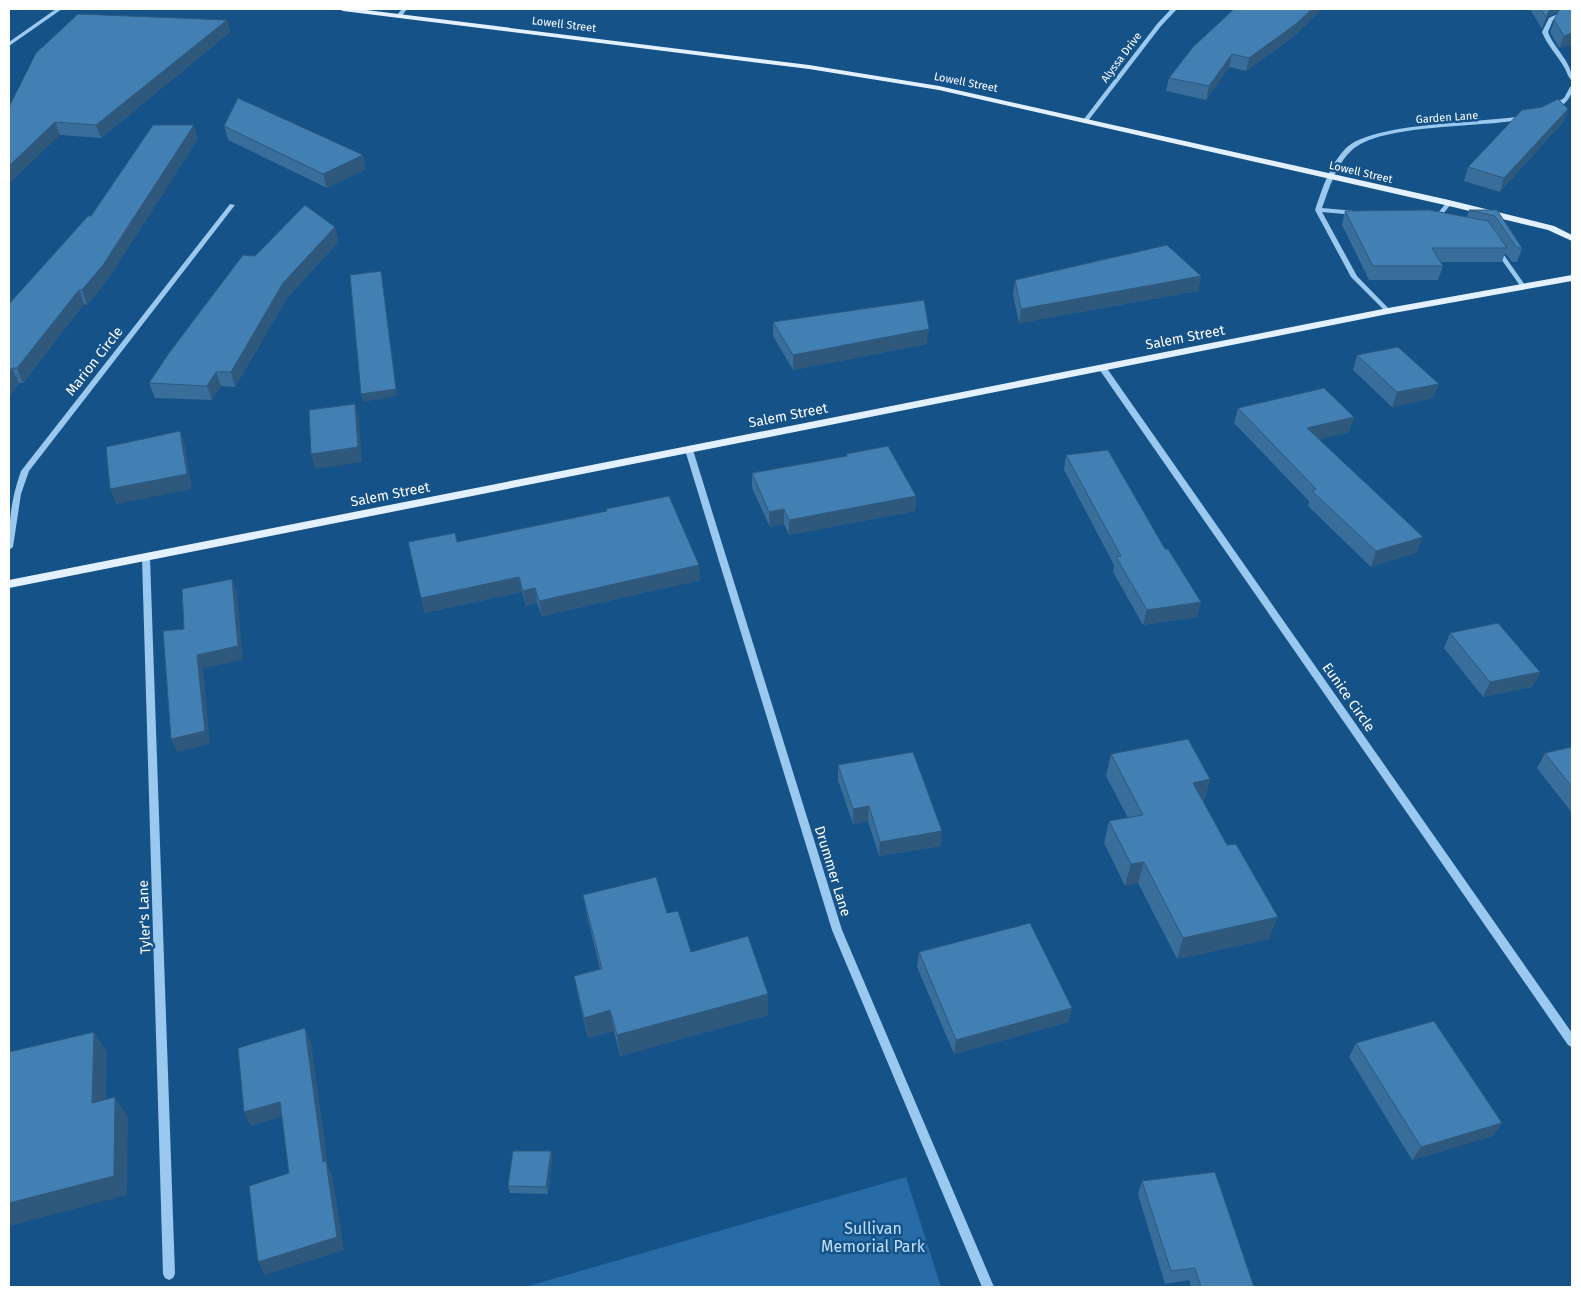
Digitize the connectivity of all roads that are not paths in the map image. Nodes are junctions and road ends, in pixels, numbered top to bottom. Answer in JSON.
{"nodes":[{"id":1,"x":59,"y":9,"type":"edge"},
{"id":2,"x":343,"y":9,"type":"edge"},
{"id":3,"x":1174,"y":9,"type":"edge"},
{"id":4,"x":1572,"y":9,"type":"edge"},
{"id":5,"x":402,"y":12,"type":"edge"},
{"id":6,"x":9,"y":44,"type":"edge"},
{"id":7,"x":1572,"y":79,"type":"edge"},
{"id":8,"x":1572,"y":88,"type":"edge"},
{"id":9,"x":1545,"y":111,"type":"edge"},
{"id":10,"x":1532,"y":116,"type":"edge"},
{"id":11,"x":1086,"y":120,"type":"junction"},
{"id":12,"x":1331,"y":176,"type":"junction"},
{"id":13,"x":1449,"y":203,"type":"junction"},
{"id":14,"x":232,"y":205,"type":"dead end"},
{"id":15,"x":1318,"y":210,"type":"junction"},
{"id":16,"x":1367,"y":214,"type":"edge"},
{"id":17,"x":1425,"y":220,"type":"edge"},
{"id":18,"x":1435,"y":220,"type":"junction"},
{"id":19,"x":1444,"y":222,"type":"edge"},
{"id":20,"x":1572,"y":238,"type":"edge"},
{"id":21,"x":1491,"y":240,"type":"edge"},
{"id":22,"x":1572,"y":278,"type":"edge"},
{"id":23,"x":1523,"y":286,"type":"junction"},
{"id":24,"x":1388,"y":311,"type":"junction"},
{"id":25,"x":1103,"y":369,"type":"junction"},
{"id":26,"x":689,"y":450,"type":"junction"},
{"id":27,"x":9,"y":547,"type":"edge"},
{"id":28,"x":146,"y":558,"type":"junction"},
{"id":29,"x":9,"y":584,"type":"edge"},
{"id":30,"x":1572,"y":1042,"type":"edge"},
{"id":31,"x":169,"y":1274,"type":"dead end"},
{"id":32,"x":988,"y":1287,"type":"edge"}],
"edges":[{"from":1,"to":6,"type":"street"},
{"from":2,"to":5,"type":"main road","name":"Lowell Street"},
{"from":3,"to":11,"type":"street","name":"Alyssa Drive"},
{"from":4,"to":7,"type":"street"},
{"from":5,"to":11,"type":"main road","name":"Lowell Street"},
{"from":8,"to":9,"type":"street"},
{"from":10,"to":12,"type":"street","name":"Garden Lane"},
{"from":11,"to":12,"type":"main road","name":"Lowell Street"},
{"from":12,"to":13,"type":"main road","name":"Lowell Street"},
{"from":12,"to":15,"type":"street","name":"Garden Lane"},
{"from":13,"to":18,"type":"lane"},
{"from":13,"to":20,"type":"main road","name":"Lowell Street"},
{"from":14,"to":27,"type":"street","name":"Marion Circle"},
{"from":15,"to":16,"type":"street"},
{"from":15,"to":24,"type":"street"},
{"from":17,"to":18,"type":"street"},
{"from":18,"to":19,"type":"street"},
{"from":21,"to":23,"type":"street"},
{"from":22,"to":23,"type":"main road","name":"Salem Street"},
{"from":23,"to":24,"type":"main road","name":"Salem Street"},
{"from":24,"to":25,"type":"main road","name":"Salem Street"},
{"from":25,"to":26,"type":"main road","name":"Salem Street"},
{"from":25,"to":30,"type":"street","name":"Eunice Circle"},
{"from":26,"to":28,"type":"main road","name":"Salem Street"},
{"from":26,"to":32,"type":"street","name":"Drummer Lane"},
{"from":28,"to":29,"type":"main road","name":"Salem Street"},
{"from":28,"to":31,"type":"street","name":"Tyler's Lane"}]}
